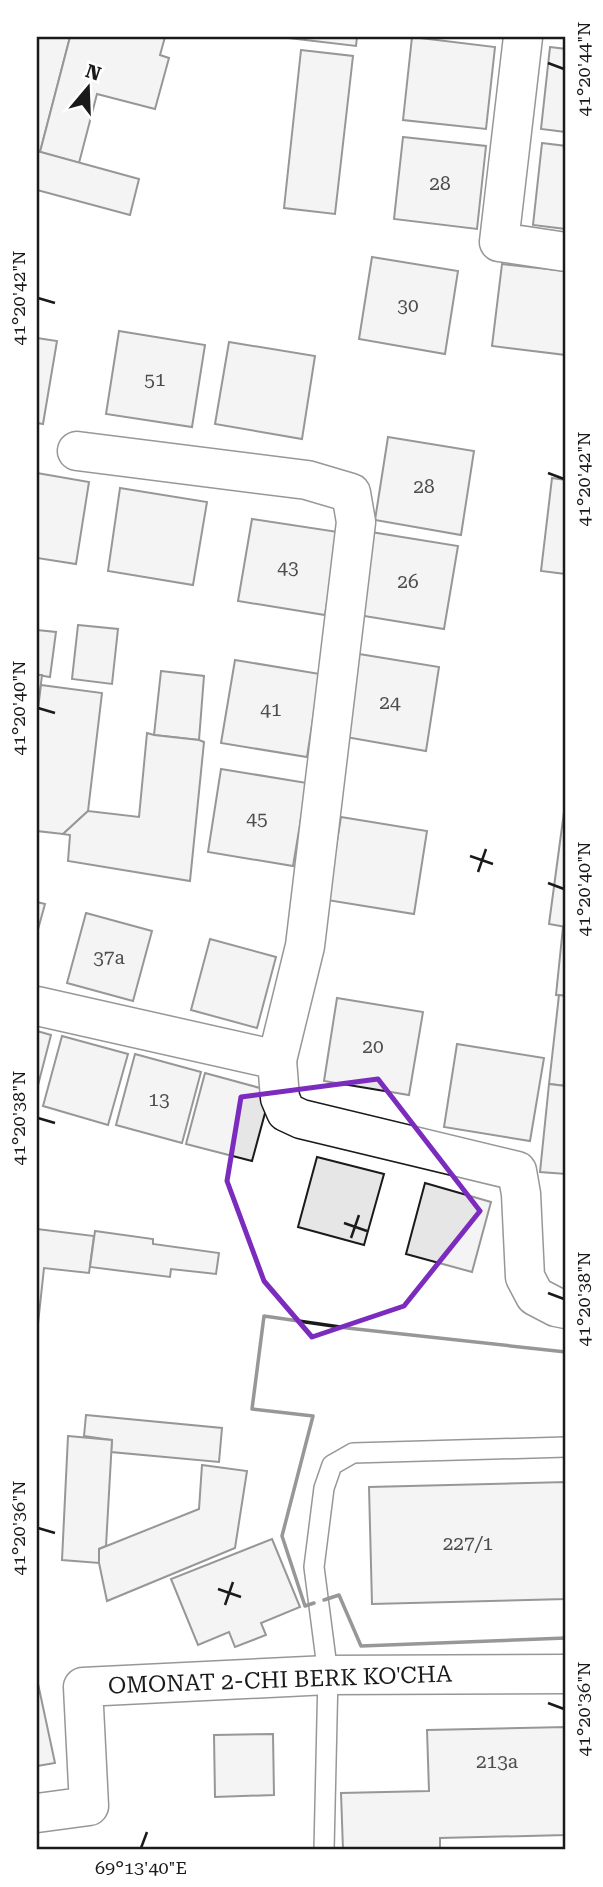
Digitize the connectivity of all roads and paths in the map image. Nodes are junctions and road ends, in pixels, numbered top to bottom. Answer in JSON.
{"nodes":[{"id":1,"x":523,"y":37,"type":"edge"},
{"id":2,"x":566,"y":252,"type":"edge"},
{"id":3,"x":77,"y":451,"type":"dead end"},
{"id":4,"x":37,"y":1006,"type":"edge"},
{"id":5,"x":277,"y":1060,"type":"junction"},
{"id":6,"x":566,"y":1309,"type":"edge"},
{"id":7,"x":566,"y":1447,"type":"edge"},
{"id":8,"x":566,"y":1674,"type":"edge"},
{"id":9,"x":328,"y":1675,"type":"junction"},
{"id":10,"x":37,"y":1813,"type":"edge"},
{"id":11,"x":324,"y":1850,"type":"edge"}],
"edges":[{"from":1,"to":2,"type":"street"},
{"from":3,"to":5,"type":"street"},
{"from":4,"to":5,"type":"street"},
{"from":5,"to":6,"type":"street"},
{"from":7,"to":9,"type":"lane"},
{"from":8,"to":9,"type":"street","name":"OMONAT 2-CHI BERK KO'CHA"},
{"from":9,"to":10,"type":"street","name":"OMONAT 2-CHI BERK KO'CHA"},
{"from":9,"to":11,"type":"lane"}]}
